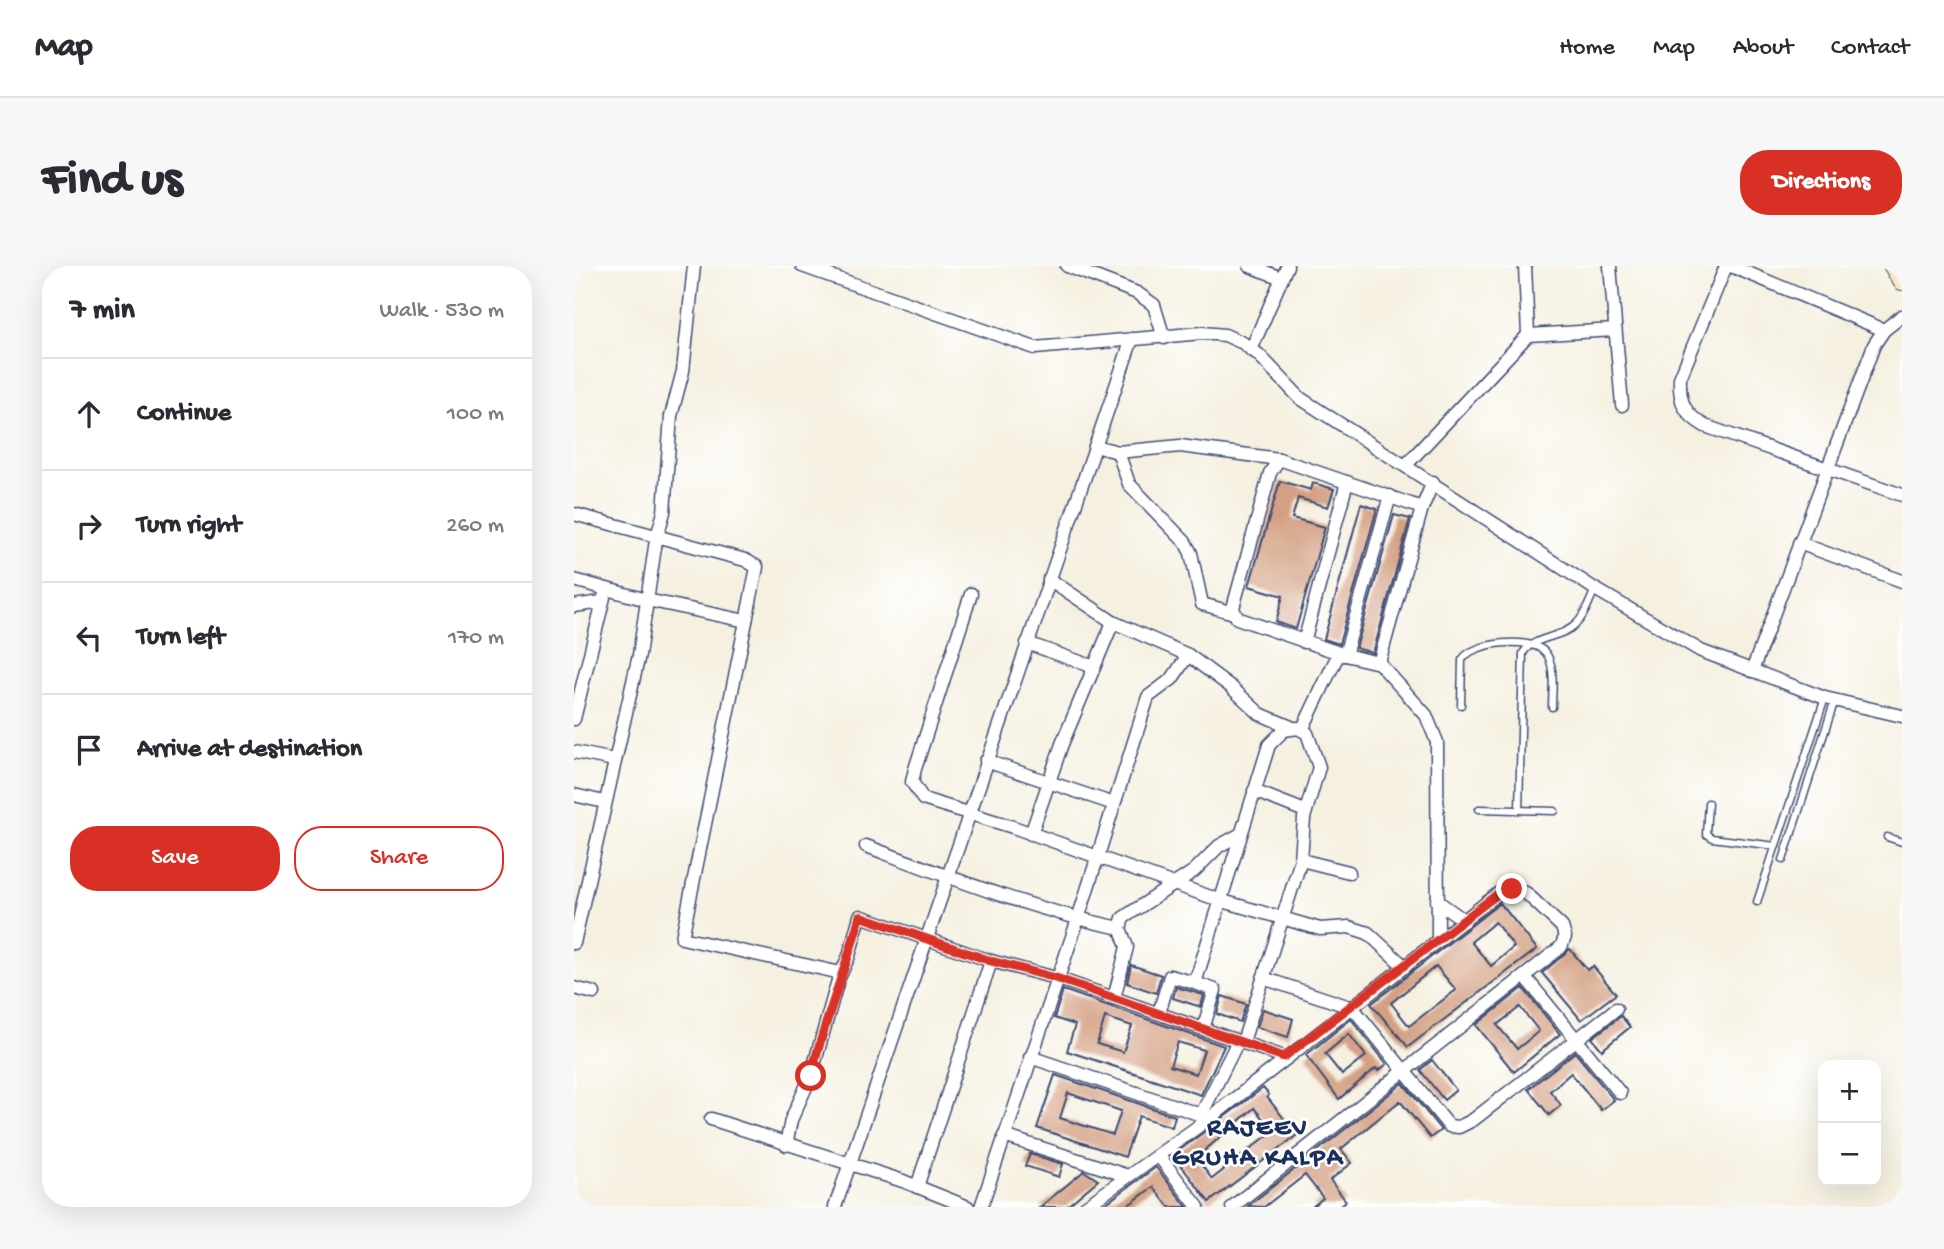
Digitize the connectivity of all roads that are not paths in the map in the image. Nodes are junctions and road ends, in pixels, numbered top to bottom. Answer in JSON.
{"nodes":[{"id":1,"x":694,"y":266,"type":"edge"},
{"id":2,"x":1067,"y":266,"type":"edge"},
{"id":3,"x":1250,"y":266,"type":"edge"},
{"id":4,"x":1525,"y":266,"type":"edge"},
{"id":5,"x":1610,"y":266,"type":"edge"},
{"id":6,"x":1729,"y":266,"type":"edge"},
{"id":7,"x":1893,"y":266,"type":"edge"},
{"id":8,"x":806,"y":267,"type":"edge"},
{"id":9,"x":1284,"y":272,"type":"edge"},
{"id":10,"x":1902,"y":281,"type":"edge"},
{"id":11,"x":1902,"y":316,"type":"edge"},
{"id":12,"x":1615,"y":330,"type":"junction"},
{"id":13,"x":1884,"y":330,"type":"junction"},
{"id":14,"x":1528,"y":335,"type":"junction"},
{"id":15,"x":1164,"y":338,"type":"junction"},
{"id":16,"x":1132,"y":339,"type":"junction"},
{"id":17,"x":1251,"y":349,"type":"junction"},
{"id":18,"x":1622,"y":405,"type":"dead end"},
{"id":19,"x":1095,"y":446,"type":"junction"},
{"id":20,"x":1118,"y":452,"type":"junction"},
{"id":21,"x":1279,"y":459,"type":"junction"},
{"id":22,"x":1406,"y":465,"type":"junction"},
{"id":23,"x":1826,"y":471,"type":"junction"},
{"id":24,"x":1347,"y":482,"type":"junction"},
{"id":25,"x":1433,"y":482,"type":"junction"},
{"id":26,"x":1902,"y":495,"type":"edge"},
{"id":27,"x":1390,"y":496,"type":"junction"},
{"id":28,"x":1422,"y":508,"type":"junction"},
{"id":29,"x":574,"y":514,"type":"edge"},
{"id":30,"x":657,"y":535,"type":"junction"},
{"id":31,"x":1800,"y":543,"type":"junction"},
{"id":32,"x":1049,"y":579,"type":"junction"},
{"id":33,"x":574,"y":580,"type":"edge"},
{"id":34,"x":1902,"y":581,"type":"edge"},
{"id":35,"x":606,"y":589,"type":"junction"},
{"id":36,"x":1595,"y":589,"type":"junction"},
{"id":37,"x":971,"y":594,"type":"dead end"},
{"id":38,"x":647,"y":600,"type":"junction"},
{"id":39,"x":602,"y":602,"type":"junction"},
{"id":40,"x":574,"y":606,"type":"edge"},
{"id":41,"x":1234,"y":613,"type":"junction"},
{"id":42,"x":746,"y":621,"type":"junction"},
{"id":43,"x":1113,"y":622,"type":"junction"},
{"id":44,"x":1304,"y":642,"type":"junction"},
{"id":45,"x":1027,"y":643,"type":"junction"},
{"id":46,"x":1529,"y":644,"type":"junction"},
{"id":47,"x":1342,"y":654,"type":"junction"},
{"id":48,"x":1188,"y":655,"type":"junction"},
{"id":49,"x":1379,"y":663,"type":"junction"},
{"id":50,"x":1094,"y":667,"type":"junction"},
{"id":51,"x":1752,"y":671,"type":"junction"},
{"id":52,"x":1830,"y":699,"type":"junction"},
{"id":53,"x":1461,"y":705,"type":"dead end"},
{"id":54,"x":1552,"y":707,"type":"dead end"},
{"id":55,"x":1902,"y":716,"type":"edge"},
{"id":56,"x":574,"y":719,"type":"edge"},
{"id":57,"x":1296,"y":729,"type":"junction"},
{"id":58,"x":574,"y":752,"type":"edge"},
{"id":59,"x":614,"y":760,"type":"junction"},
{"id":60,"x":986,"y":761,"type":"junction"},
{"id":61,"x":1049,"y":782,"type":"junction"},
{"id":62,"x":1254,"y":790,"type":"junction"},
{"id":63,"x":574,"y":795,"type":"edge"},
{"id":64,"x":604,"y":802,"type":"junction"},
{"id":65,"x":1708,"y":803,"type":"dead end"},
{"id":66,"x":1114,"y":804,"type":"junction"},
{"id":67,"x":1479,"y":809,"type":"dead end"},
{"id":68,"x":1519,"y":810,"type":"junction"},
{"id":69,"x":1305,"y":811,"type":"junction"},
{"id":70,"x":1555,"y":811,"type":"dead end"},
{"id":71,"x":968,"y":812,"type":"junction"},
{"id":72,"x":1031,"y":834,"type":"junction"},
{"id":73,"x":1239,"y":835,"type":"junction"},
{"id":74,"x":1887,"y":837,"type":"dead end"},
{"id":75,"x":1902,"y":842,"type":"edge"},
{"id":76,"x":866,"y":846,"type":"dead end"},
{"id":77,"x":1776,"y":846,"type":"junction"},
{"id":78,"x":1096,"y":858,"type":"junction"},
{"id":79,"x":1301,"y":860,"type":"junction"},
{"id":80,"x":1783,"y":860,"type":"dead end"},
{"id":81,"x":1349,"y":872,"type":"dead end"},
{"id":82,"x":948,"y":877,"type":"junction"},
{"id":83,"x":1173,"y":886,"type":"junction"},
{"id":84,"x":1219,"y":900,"type":"junction"},
{"id":85,"x":1437,"y":901,"type":"junction"},
{"id":86,"x":1757,"y":902,"type":"dead end"},
{"id":87,"x":577,"y":915,"type":"edge"},
{"id":88,"x":1283,"y":917,"type":"junction"},
{"id":89,"x":1078,"y":919,"type":"junction"},
{"id":90,"x":1465,"y":921,"type":"junction"},
{"id":91,"x":1120,"y":928,"type":"junction"},
{"id":92,"x":927,"y":939,"type":"junction"},
{"id":93,"x":1438,"y":942,"type":"junction"},
{"id":94,"x":574,"y":943,"type":"edge"},
{"id":95,"x":991,"y":961,"type":"junction"},
{"id":96,"x":1405,"y":967,"type":"junction"},
{"id":97,"x":841,"y":973,"type":"junction"},
{"id":98,"x":1525,"y":977,"type":"junction"},
{"id":99,"x":1056,"y":978,"type":"junction"},
{"id":100,"x":1263,"y":978,"type":"junction"},
{"id":101,"x":1195,"y":983,"type":"junction"},
{"id":102,"x":574,"y":988,"type":"edge"},
{"id":103,"x":594,"y":993,"type":"dead end"},
{"id":104,"x":1114,"y":998,"type":"junction"},
{"id":105,"x":1353,"y":1008,"type":"junction"},
{"id":106,"x":1616,"y":1009,"type":"dead end"},
{"id":107,"x":1159,"y":1013,"type":"junction"},
{"id":108,"x":1203,"y":1029,"type":"junction"},
{"id":109,"x":1576,"y":1040,"type":"junction"},
{"id":110,"x":1240,"y":1041,"type":"junction"},
{"id":111,"x":1030,"y":1057,"type":"junction"},
{"id":112,"x":1284,"y":1057,"type":"junction"},
{"id":113,"x":1402,"y":1070,"type":"junction"},
{"id":114,"x":1620,"y":1093,"type":"dead end"},
{"id":115,"x":1206,"y":1116,"type":"junction"},
{"id":116,"x":711,"y":1119,"type":"dead end"},
{"id":117,"x":1004,"y":1136,"type":"junction"},
{"id":118,"x":786,"y":1145,"type":"junction"},
{"id":119,"x":1159,"y":1156,"type":"junction"},
{"id":120,"x":849,"y":1164,"type":"junction"},
{"id":121,"x":1128,"y":1176,"type":"junction"},
{"id":122,"x":917,"y":1187,"type":"junction"},
{"id":123,"x":835,"y":1207,"type":"edge"},
{"id":124,"x":968,"y":1207,"type":"edge"},
{"id":125,"x":981,"y":1207,"type":"edge"},
{"id":126,"x":1085,"y":1207,"type":"edge"},
{"id":127,"x":1198,"y":1207,"type":"edge"},
{"id":128,"x":1231,"y":1207,"type":"edge"}],
"edges":[{"from":1,"to":30,"type":"street"},
{"from":2,"to":15,"type":"street"},
{"from":3,"to":9,"type":"street"},
{"from":4,"to":14,"type":"street"},
{"from":5,"to":12,"type":"street"},
{"from":6,"to":13,"type":"street"},
{"from":6,"to":23,"type":"street"},
{"from":7,"to":10,"type":"main road"},
{"from":8,"to":16,"type":"street"},
{"from":9,"to":17,"type":"street"},
{"from":11,"to":13,"type":"street"},
{"from":12,"to":14,"type":"street"},
{"from":12,"to":18,"type":"street"},
{"from":13,"to":23,"type":"street"},
{"from":14,"to":22,"type":"street"},
{"from":15,"to":16,"type":"street"},
{"from":15,"to":17,"type":"street"},
{"from":16,"to":19,"type":"street"},
{"from":17,"to":22,"type":"street"},
{"from":19,"to":20,"type":"street"},
{"from":19,"to":32,"type":"street"},
{"from":20,"to":21,"type":"street"},
{"from":20,"to":41,"type":"street"},
{"from":21,"to":24,"type":"street"},
{"from":21,"to":41,"type":"street"},
{"from":22,"to":25,"type":"street"},
{"from":23,"to":26,"type":"street"},
{"from":23,"to":31,"type":"street"},
{"from":24,"to":27,"type":"street"},
{"from":24,"to":44,"type":"street"},
{"from":25,"to":28,"type":"street"},
{"from":25,"to":36,"type":"street"},
{"from":27,"to":28,"type":"street"},
{"from":27,"to":47,"type":"street"},
{"from":28,"to":49,"type":"street"},
{"from":29,"to":30,"type":"street"},
{"from":30,"to":38,"type":"street"},
{"from":30,"to":42,"type":"street"},
{"from":31,"to":34,"type":"street"},
{"from":31,"to":51,"type":"street"},
{"from":32,"to":43,"type":"street"},
{"from":32,"to":45,"type":"street"},
{"from":33,"to":35,"type":"street"},
{"from":35,"to":38,"type":"street"},
{"from":35,"to":39,"type":"street"},
{"from":36,"to":46,"type":"lane"},
{"from":36,"to":51,"type":"street"},
{"from":37,"to":71,"type":"street"},
{"from":38,"to":42,"type":"street"},
{"from":38,"to":59,"type":"street"},
{"from":39,"to":40,"type":"street"},
{"from":39,"to":56,"type":"street"},
{"from":41,"to":44,"type":"street"},
{"from":42,"to":97,"type":"street"},
{"from":43,"to":48,"type":"street"},
{"from":43,"to":50,"type":"street"},
{"from":44,"to":47,"type":"street"},
{"from":45,"to":50,"type":"street"},
{"from":45,"to":60,"type":"street"},
{"from":46,"to":53,"type":"lane"},
{"from":46,"to":54,"type":"lane"},
{"from":46,"to":68,"type":"lane"},
{"from":47,"to":49,"type":"street"},
{"from":47,"to":57,"type":"street"},
{"from":48,"to":57,"type":"street"},
{"from":48,"to":66,"type":"street"},
{"from":49,"to":85,"type":"street"},
{"from":50,"to":61,"type":"street"},
{"from":51,"to":52,"type":"street"},
{"from":52,"to":55,"type":"street"},
{"from":52,"to":77,"type":"lane"},
{"from":52,"to":80,"type":"lane"},
{"from":57,"to":62,"type":"street"},
{"from":57,"to":69,"type":"street"},
{"from":58,"to":59,"type":"street"},
{"from":59,"to":64,"type":"street"},
{"from":60,"to":61,"type":"street"},
{"from":60,"to":71,"type":"street"},
{"from":61,"to":66,"type":"street"},
{"from":61,"to":72,"type":"street"},
{"from":62,"to":69,"type":"street"},
{"from":62,"to":73,"type":"street"},
{"from":63,"to":64,"type":"street"},
{"from":64,"to":87,"type":"street"},
{"from":65,"to":77,"type":"lane"},
{"from":66,"to":78,"type":"street"},
{"from":67,"to":68,"type":"lane"},
{"from":68,"to":70,"type":"lane"},
{"from":69,"to":79,"type":"street"},
{"from":71,"to":72,"type":"street"},
{"from":71,"to":82,"type":"street"},
{"from":72,"to":78,"type":"street"},
{"from":73,"to":83,"type":"street"},
{"from":73,"to":84,"type":"street"},
{"from":74,"to":75,"type":"lane"},
{"from":76,"to":82,"type":"street"},
{"from":77,"to":86,"type":"lane"},
{"from":78,"to":83,"type":"street"},
{"from":78,"to":89,"type":"street"},
{"from":79,"to":81,"type":"street"},
{"from":79,"to":88,"type":"street"},
{"from":82,"to":89,"type":"street"},
{"from":82,"to":92,"type":"street"},
{"from":83,"to":84,"type":"street"},
{"from":83,"to":91,"type":"street"},
{"from":84,"to":88,"type":"street"},
{"from":84,"to":101,"type":"street"},
{"from":85,"to":90,"type":"street"},
{"from":85,"to":93,"type":"street"},
{"from":87,"to":94,"type":"street"},
{"from":88,"to":96,"type":"street"},
{"from":88,"to":100,"type":"street"},
{"from":89,"to":91,"type":"street"},
{"from":89,"to":99,"type":"street"},
{"from":90,"to":93,"type":"street"},
{"from":90,"to":98,"type":"street"},
{"from":91,"to":104,"type":"street"},
{"from":92,"to":95,"type":"street"},
{"from":92,"to":97,"type":"street"},
{"from":92,"to":120,"type":"street"},
{"from":93,"to":96,"type":"street"},
{"from":95,"to":99,"type":"street"},
{"from":95,"to":122,"type":"street"},
{"from":96,"to":105,"type":"street"},
{"from":97,"to":118,"type":"street"},
{"from":98,"to":109,"type":"street"},
{"from":98,"to":113,"type":"street"},
{"from":99,"to":104,"type":"street"},
{"from":99,"to":111,"type":"street"},
{"from":100,"to":105,"type":"street"},
{"from":100,"to":110,"type":"street"},
{"from":101,"to":107,"type":"street"},
{"from":101,"to":108,"type":"street"},
{"from":102,"to":103,"type":"street"},
{"from":104,"to":107,"type":"street"},
{"from":105,"to":112,"type":"street"},
{"from":105,"to":113,"type":"street"},
{"from":106,"to":109,"type":"street"},
{"from":107,"to":108,"type":"street"},
{"from":108,"to":110,"type":"street"},
{"from":109,"to":113,"type":"street"},
{"from":109,"to":114,"type":"street"},
{"from":110,"to":112,"type":"street"},
{"from":110,"to":115,"type":"street"},
{"from":111,"to":115,"type":"street"},
{"from":111,"to":117,"type":"street"},
{"from":112,"to":115,"type":"street"},
{"from":113,"to":128,"type":"street"},
{"from":115,"to":119,"type":"street"},
{"from":116,"to":118,"type":"street"},
{"from":117,"to":121,"type":"street"},
{"from":117,"to":125,"type":"street"},
{"from":118,"to":120,"type":"street"},
{"from":119,"to":121,"type":"street"},
{"from":119,"to":127,"type":"street"},
{"from":120,"to":122,"type":"street"},
{"from":120,"to":123,"type":"street"},
{"from":121,"to":126,"type":"street"},
{"from":122,"to":124,"type":"street"}]}
